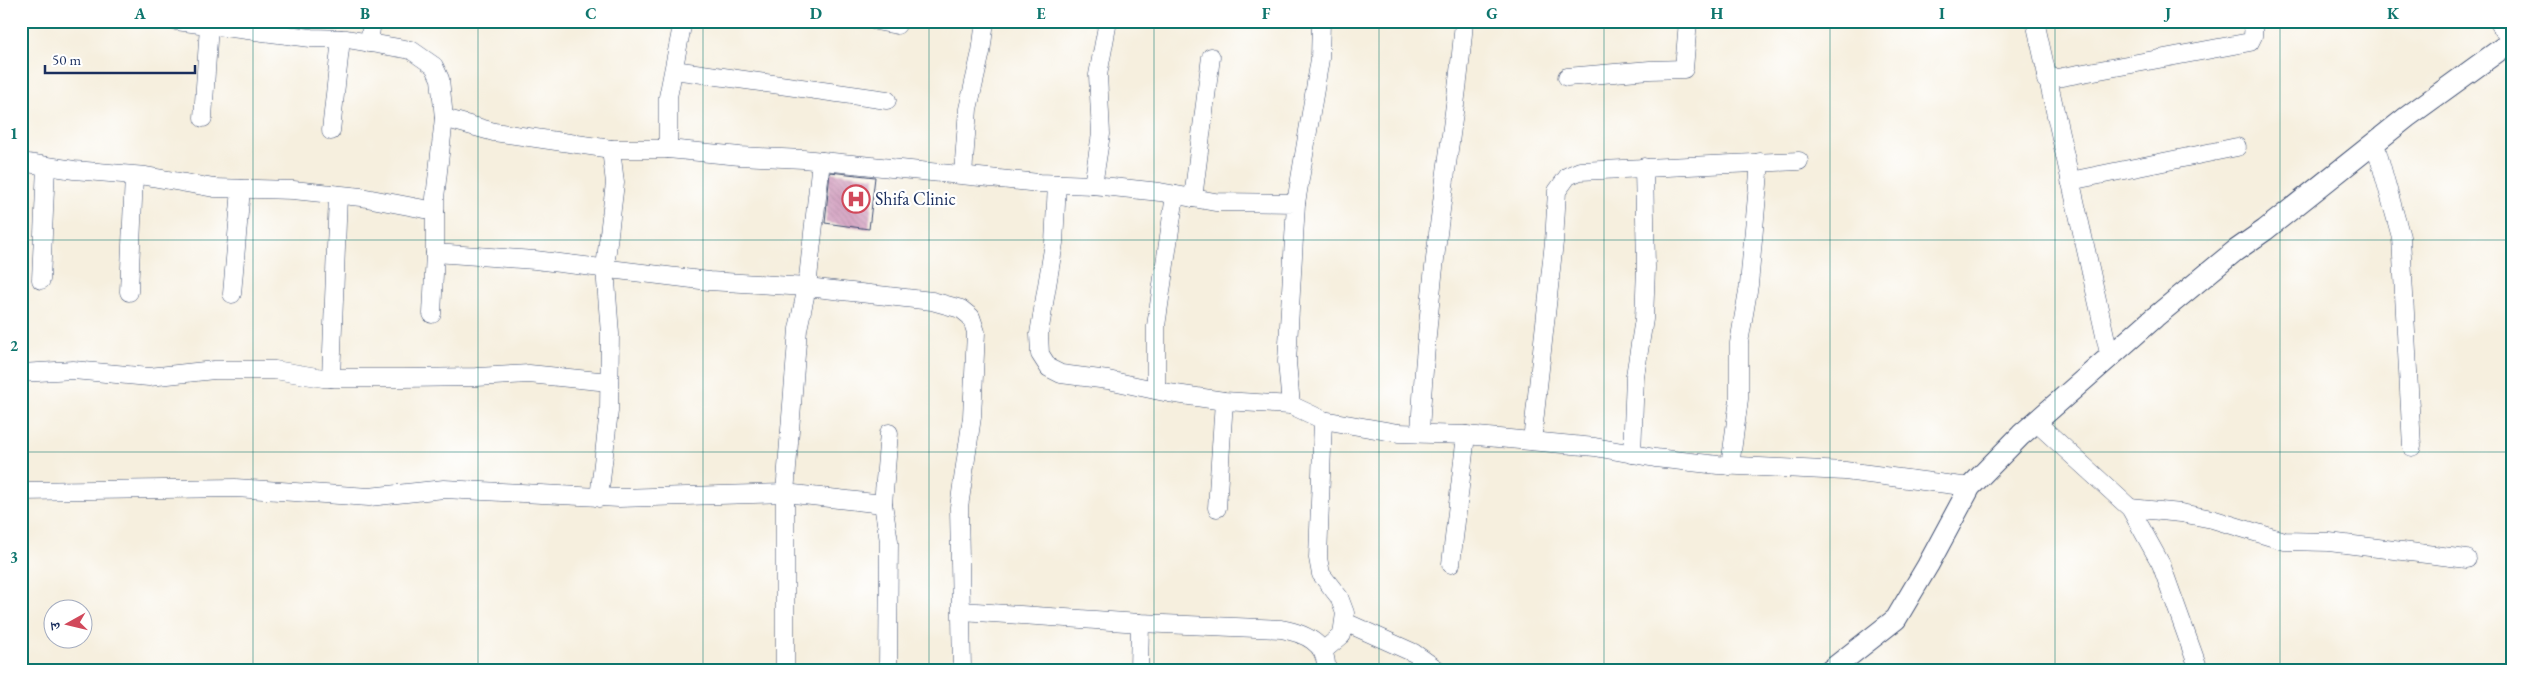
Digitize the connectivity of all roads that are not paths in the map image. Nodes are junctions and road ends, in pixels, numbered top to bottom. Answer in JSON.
{"nodes":[{"id":1,"x":176,"y":21,"type":"edge"},
{"id":2,"x":372,"y":21,"type":"edge"},
{"id":3,"x":683,"y":21,"type":"edge"},
{"id":4,"x":876,"y":21,"type":"edge"},
{"id":5,"x":985,"y":21,"type":"edge"},
{"id":6,"x":1108,"y":21,"type":"edge"},
{"id":7,"x":1321,"y":21,"type":"edge"},
{"id":8,"x":1464,"y":21,"type":"edge"},
{"id":9,"x":1688,"y":21,"type":"edge"},
{"id":10,"x":2035,"y":21,"type":"edge"},
{"id":11,"x":2254,"y":21,"type":"edge"},
{"id":12,"x":2498,"y":21,"type":"edge"},
{"id":13,"x":209,"y":25,"type":"junction"},
{"id":14,"x":897,"y":25,"type":"dead end"},
{"id":15,"x":269,"y":27,"type":"edge"},
{"id":16,"x":341,"y":39,"type":"junction"},
{"id":17,"x":369,"y":43,"type":"junction"},
{"id":18,"x":2510,"y":43,"type":"edge"},
{"id":19,"x":1211,"y":57,"type":"dead end"},
{"id":20,"x":674,"y":70,"type":"junction"},
{"id":21,"x":1567,"y":77,"type":"dead end"},
{"id":22,"x":2046,"y":80,"type":"junction"},
{"id":23,"x":887,"y":100,"type":"dead end"},
{"id":24,"x":203,"y":118,"type":"dead end"},
{"id":25,"x":444,"y":118,"type":"junction"},
{"id":26,"x":331,"y":131,"type":"dead end"},
{"id":27,"x":2375,"y":142,"type":"junction"},
{"id":28,"x":2237,"y":147,"type":"dead end"},
{"id":29,"x":611,"y":149,"type":"junction"},
{"id":30,"x":668,"y":149,"type":"junction"},
{"id":31,"x":821,"y":161,"type":"junction"},
{"id":32,"x":1799,"y":161,"type":"dead end"},
{"id":33,"x":21,"y":162,"type":"edge"},
{"id":34,"x":1760,"y":162,"type":"junction"},
{"id":35,"x":46,"y":166,"type":"junction"},
{"id":36,"x":1644,"y":167,"type":"junction"},
{"id":37,"x":963,"y":174,"type":"junction"},
{"id":38,"x":134,"y":176,"type":"junction"},
{"id":39,"x":2070,"y":181,"type":"junction"},
{"id":40,"x":1057,"y":184,"type":"junction"},
{"id":41,"x":1093,"y":185,"type":"junction"},
{"id":42,"x":241,"y":189,"type":"junction"},
{"id":43,"x":338,"y":195,"type":"junction"},
{"id":44,"x":1175,"y":195,"type":"junction"},
{"id":45,"x":1193,"y":198,"type":"junction"},
{"id":46,"x":1296,"y":202,"type":"junction"},
{"id":47,"x":435,"y":211,"type":"junction"},
{"id":48,"x":435,"y":254,"type":"junction"},
{"id":49,"x":605,"y":268,"type":"junction"},
{"id":50,"x":41,"y":280,"type":"dead end"},
{"id":51,"x":807,"y":287,"type":"junction"},
{"id":52,"x":129,"y":292,"type":"dead end"},
{"id":53,"x":232,"y":294,"type":"dead end"},
{"id":54,"x":432,"y":314,"type":"dead end"},
{"id":55,"x":2110,"y":358,"type":"junction"},
{"id":56,"x":21,"y":372,"type":"edge"},
{"id":57,"x":331,"y":378,"type":"junction"},
{"id":58,"x":609,"y":382,"type":"junction"},
{"id":59,"x":1156,"y":390,"type":"junction"},
{"id":60,"x":1224,"y":401,"type":"junction"},
{"id":61,"x":1291,"y":405,"type":"junction"},
{"id":62,"x":1322,"y":420,"type":"junction"},
{"id":63,"x":2037,"y":423,"type":"junction"},
{"id":64,"x":890,"y":432,"type":"dead end"},
{"id":65,"x":1420,"y":433,"type":"junction"},
{"id":66,"x":1466,"y":435,"type":"junction"},
{"id":67,"x":1532,"y":441,"type":"junction"},
{"id":68,"x":2412,"y":447,"type":"dead end"},
{"id":69,"x":1632,"y":454,"type":"junction"},
{"id":70,"x":1730,"y":466,"type":"junction"},
{"id":71,"x":1970,"y":487,"type":"junction"},
{"id":72,"x":21,"y":491,"type":"edge"},
{"id":73,"x":785,"y":493,"type":"junction"},
{"id":74,"x":599,"y":498,"type":"junction"},
{"id":75,"x":883,"y":504,"type":"junction"},
{"id":76,"x":1217,"y":508,"type":"dead end"},
{"id":77,"x":2130,"y":508,"type":"junction"},
{"id":78,"x":2467,"y":559,"type":"dead end"},
{"id":79,"x":1451,"y":564,"type":"dead end"},
{"id":80,"x":962,"y":611,"type":"junction"},
{"id":81,"x":1345,"y":622,"type":"junction"},
{"id":82,"x":1140,"y":623,"type":"junction"},
{"id":83,"x":1322,"y":651,"type":"junction"},
{"id":84,"x":785,"y":670,"type":"edge"},
{"id":85,"x":888,"y":670,"type":"edge"},
{"id":86,"x":962,"y":670,"type":"edge"},
{"id":87,"x":1139,"y":670,"type":"edge"},
{"id":88,"x":1326,"y":670,"type":"edge"},
{"id":89,"x":1438,"y":670,"type":"edge"},
{"id":90,"x":1831,"y":670,"type":"edge"},
{"id":91,"x":2199,"y":670,"type":"edge"}],
"edges":[{"from":1,"to":13,"type":"street"},
{"from":2,"to":17,"type":"street"},
{"from":3,"to":20,"type":"street"},
{"from":4,"to":14,"type":"street"},
{"from":5,"to":37,"type":"street"},
{"from":6,"to":41,"type":"street"},
{"from":7,"to":46,"type":"street"},
{"from":8,"to":65,"type":"street"},
{"from":9,"to":21,"type":"street"},
{"from":10,"to":22,"type":"street"},
{"from":11,"to":22,"type":"street"},
{"from":12,"to":18,"type":"street"},
{"from":13,"to":15,"type":"street"},
{"from":13,"to":24,"type":"street"},
{"from":15,"to":16,"type":"street"},
{"from":16,"to":17,"type":"street"},
{"from":16,"to":26,"type":"street"},
{"from":17,"to":25,"type":"street"},
{"from":18,"to":27,"type":"street"},
{"from":19,"to":45,"type":"street"},
{"from":20,"to":23,"type":"street"},
{"from":20,"to":30,"type":"street"},
{"from":22,"to":39,"type":"street"},
{"from":25,"to":29,"type":"street"},
{"from":25,"to":47,"type":"street"},
{"from":27,"to":55,"type":"street"},
{"from":27,"to":68,"type":"street"},
{"from":28,"to":39,"type":"street"},
{"from":29,"to":30,"type":"street"},
{"from":29,"to":49,"type":"street"},
{"from":30,"to":31,"type":"street"},
{"from":31,"to":37,"type":"street"},
{"from":31,"to":51,"type":"street"},
{"from":32,"to":34,"type":"street"},
{"from":33,"to":35,"type":"street"},
{"from":34,"to":36,"type":"street"},
{"from":34,"to":70,"type":"street"},
{"from":35,"to":38,"type":"street"},
{"from":35,"to":50,"type":"street"},
{"from":36,"to":67,"type":"street"},
{"from":36,"to":69,"type":"street"},
{"from":37,"to":40,"type":"street"},
{"from":38,"to":42,"type":"street"},
{"from":38,"to":52,"type":"street"},
{"from":39,"to":55,"type":"street"},
{"from":40,"to":41,"type":"street"},
{"from":40,"to":59,"type":"street"},
{"from":41,"to":44,"type":"street"},
{"from":42,"to":43,"type":"street"},
{"from":42,"to":53,"type":"street"},
{"from":43,"to":47,"type":"street"},
{"from":43,"to":57,"type":"street"},
{"from":44,"to":45,"type":"street"},
{"from":44,"to":59,"type":"street"},
{"from":45,"to":46,"type":"street"},
{"from":46,"to":61,"type":"street"},
{"from":47,"to":48,"type":"street"},
{"from":48,"to":49,"type":"street"},
{"from":48,"to":54,"type":"street"},
{"from":49,"to":51,"type":"street"},
{"from":49,"to":58,"type":"street"},
{"from":51,"to":73,"type":"street"},
{"from":51,"to":80,"type":"street"},
{"from":55,"to":63,"type":"street"},
{"from":56,"to":57,"type":"street"},
{"from":57,"to":58,"type":"street"},
{"from":58,"to":74,"type":"street"},
{"from":59,"to":60,"type":"street"},
{"from":60,"to":61,"type":"street"},
{"from":60,"to":76,"type":"street"},
{"from":61,"to":62,"type":"street"},
{"from":62,"to":65,"type":"street"},
{"from":62,"to":81,"type":"street"},
{"from":63,"to":71,"type":"street"},
{"from":63,"to":77,"type":"street"},
{"from":64,"to":75,"type":"street"},
{"from":65,"to":66,"type":"street"},
{"from":66,"to":67,"type":"street"},
{"from":66,"to":79,"type":"street"},
{"from":67,"to":69,"type":"street"},
{"from":69,"to":70,"type":"street"},
{"from":70,"to":71,"type":"street"},
{"from":71,"to":90,"type":"street"},
{"from":72,"to":74,"type":"street"},
{"from":73,"to":74,"type":"street"},
{"from":73,"to":75,"type":"street"},
{"from":73,"to":84,"type":"street"},
{"from":75,"to":85,"type":"street"},
{"from":77,"to":78,"type":"street"},
{"from":77,"to":91,"type":"street"},
{"from":80,"to":82,"type":"street"},
{"from":80,"to":86,"type":"street"},
{"from":81,"to":83,"type":"street"},
{"from":81,"to":89,"type":"street"},
{"from":82,"to":83,"type":"street"},
{"from":82,"to":87,"type":"street"},
{"from":83,"to":88,"type":"street"}]}
